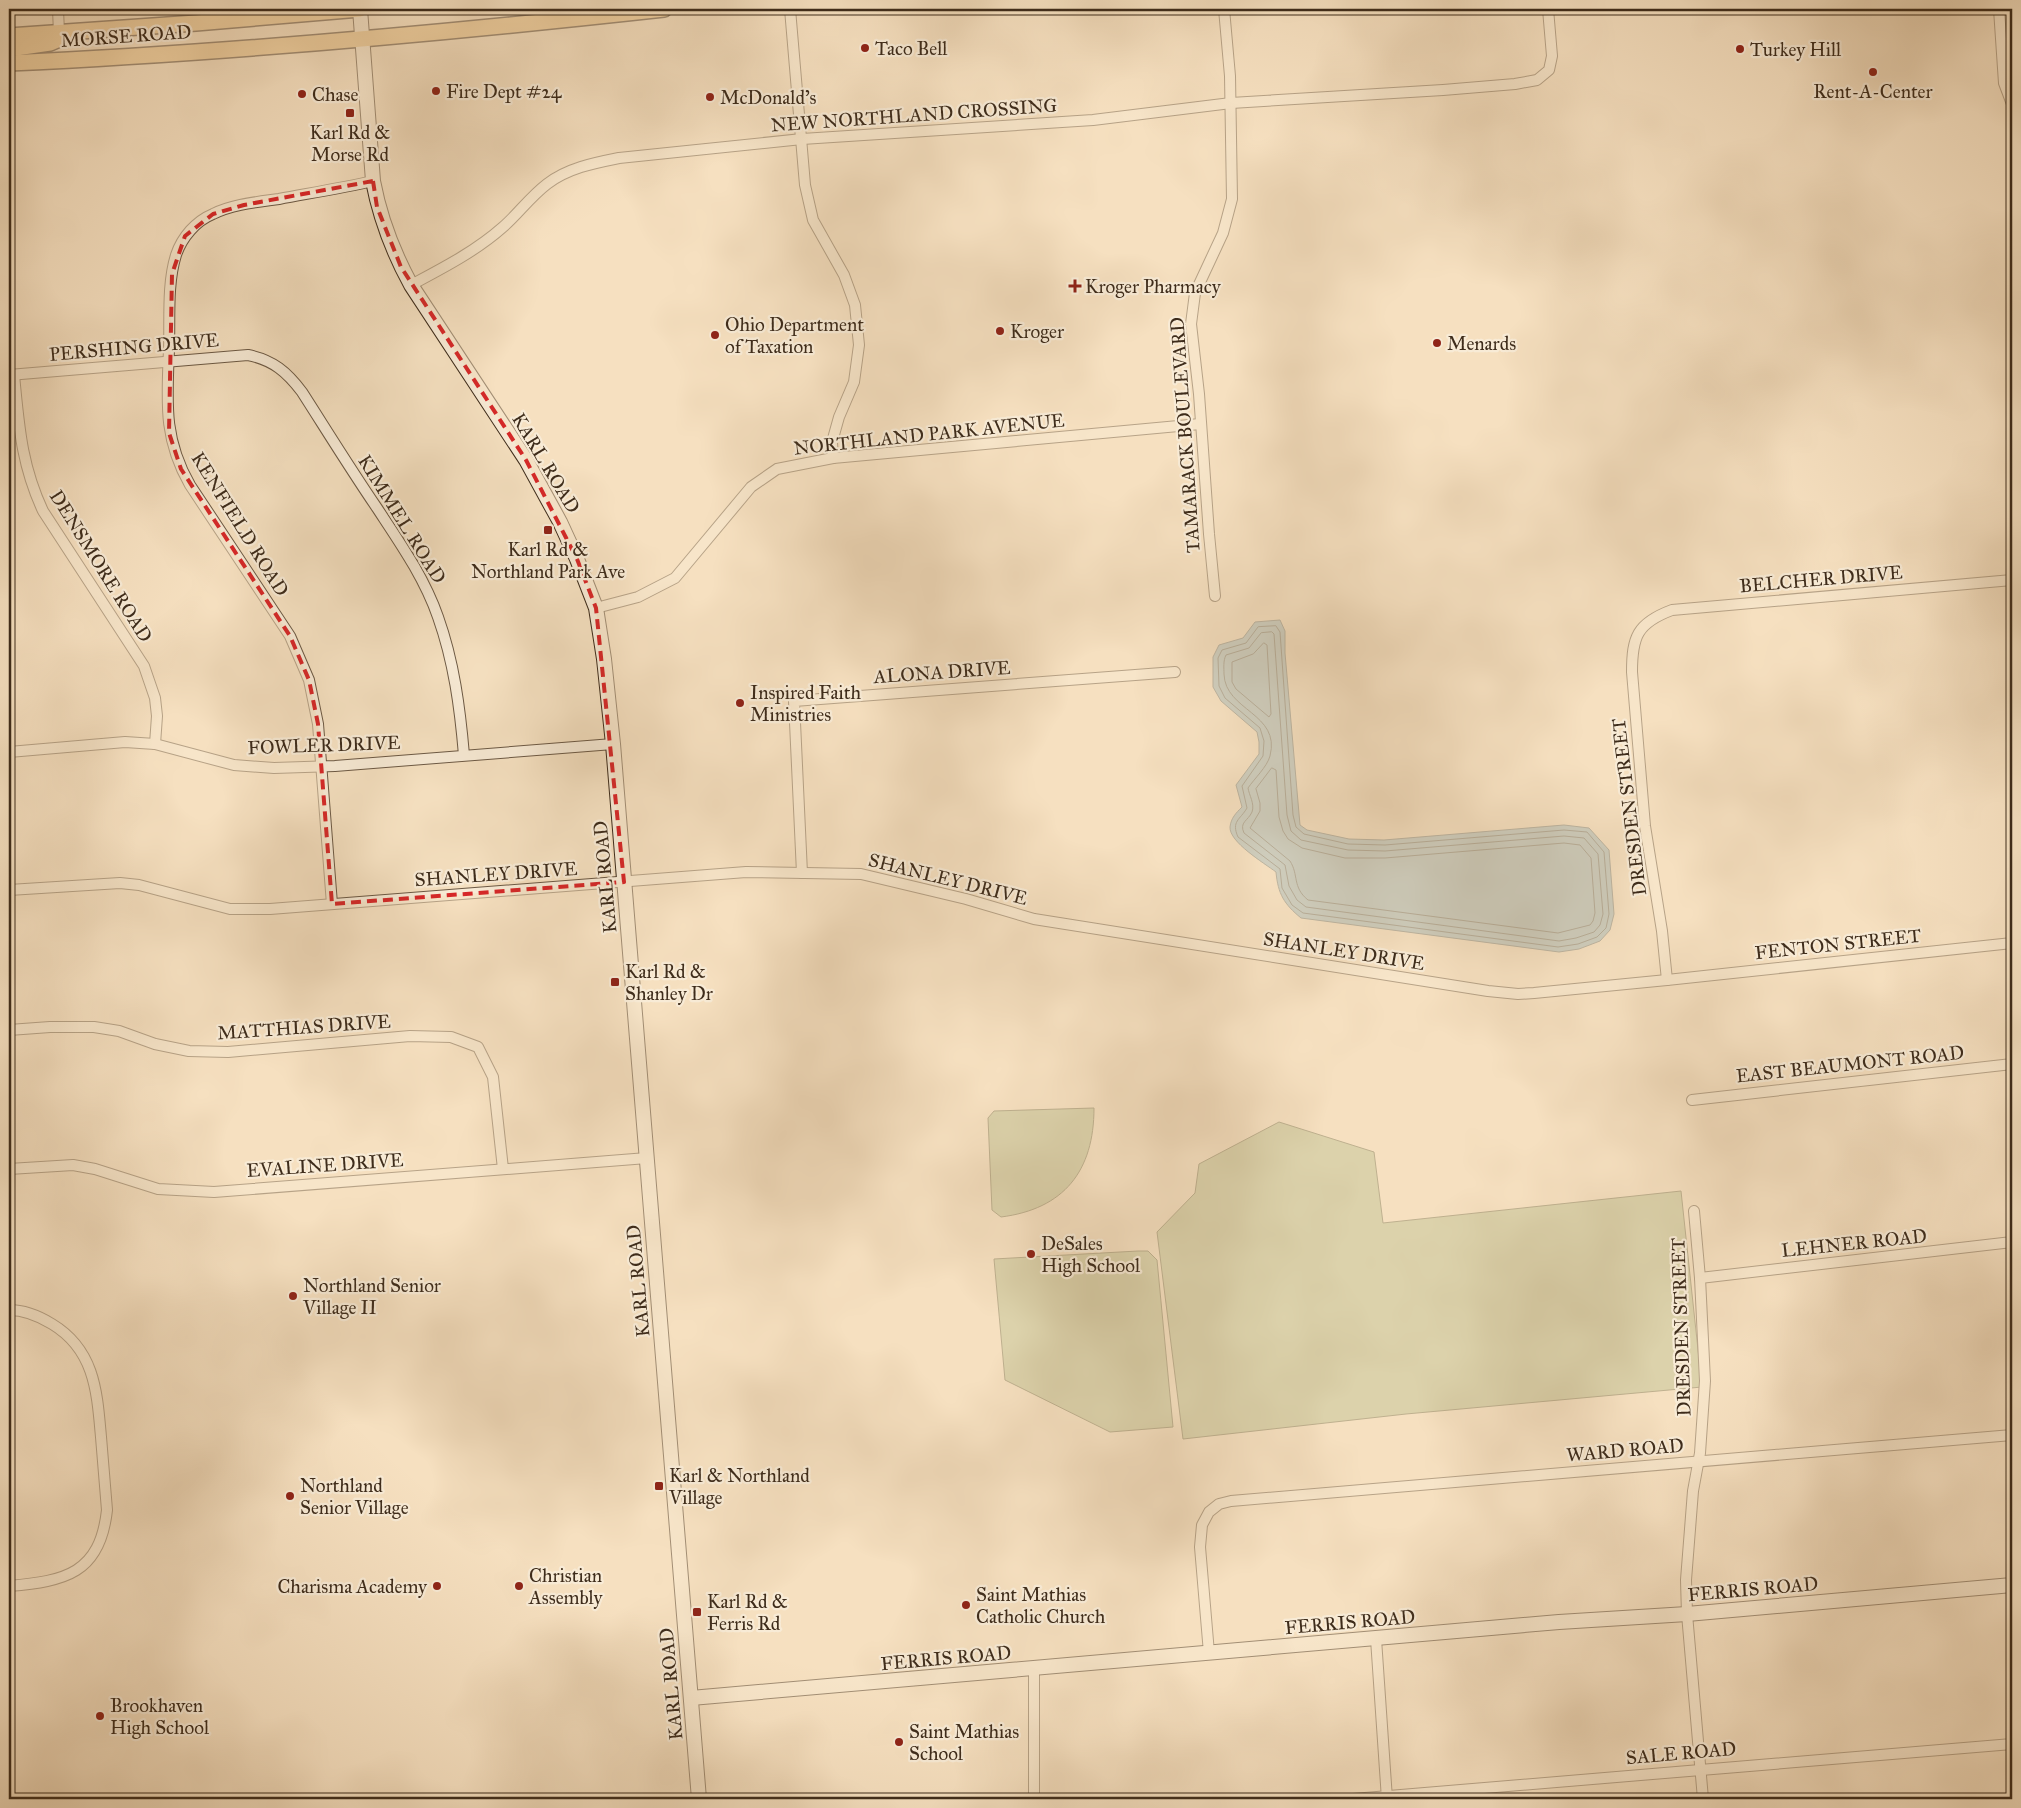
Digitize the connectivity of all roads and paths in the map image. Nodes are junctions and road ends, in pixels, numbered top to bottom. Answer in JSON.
{"nodes":[{"id":1,"x":58,"y":9,"type":"edge"},
{"id":2,"x":360,"y":9,"type":"edge"},
{"id":3,"x":664,"y":9,"type":"edge"},
{"id":4,"x":790,"y":9,"type":"edge"},
{"id":5,"x":1224,"y":9,"type":"edge"},
{"id":6,"x":1548,"y":9,"type":"edge"},
{"id":7,"x":1998,"y":9,"type":"edge"},
{"id":8,"x":59,"y":33,"type":"junction"},
{"id":9,"x":9,"y":36,"type":"edge"},
{"id":10,"x":362,"y":39,"type":"junction"},
{"id":11,"x":9,"y":49,"type":"edge"},
{"id":12,"x":9,"y":62,"type":"edge"},
{"id":13,"x":1230,"y":103,"type":"junction"},
{"id":14,"x":2012,"y":104,"type":"edge"},
{"id":15,"x":802,"y":140,"type":"junction"},
{"id":16,"x":373,"y":181,"type":"junction"},
{"id":17,"x":412,"y":285,"type":"junction"},
{"id":18,"x":262,"y":358,"type":"joint"},
{"id":19,"x":169,"y":362,"type":"junction"},
{"id":20,"x":12,"y":375,"type":"edge"},
{"id":21,"x":1200,"y":424,"type":"junction"},
{"id":22,"x":833,"y":458,"type":"junction"},
{"id":23,"x":2012,"y":580,"type":"edge"},
{"id":24,"x":1215,"y":596,"type":"dead end"},
{"id":25,"x":596,"y":608,"type":"junction"},
{"id":26,"x":1640,"y":630,"type":"joint"},
{"id":27,"x":1175,"y":672,"type":"dead end"},
{"id":28,"x":156,"y":744,"type":"junction"},
{"id":29,"x":613,"y":744,"type":"junction"},
{"id":30,"x":9,"y":752,"type":"edge"},
{"id":31,"x":464,"y":755,"type":"junction"},
{"id":32,"x":322,"y":766,"type":"junction"},
{"id":33,"x":802,"y":873,"type":"junction"},
{"id":34,"x":624,"y":882,"type":"junction"},
{"id":35,"x":9,"y":890,"type":"edge"},
{"id":36,"x":332,"y":904,"type":"junction"},
{"id":37,"x":2012,"y":943,"type":"edge"},
{"id":38,"x":1667,"y":980,"type":"junction"},
{"id":39,"x":9,"y":1030,"type":"edge"},
{"id":40,"x":2012,"y":1064,"type":"edge"},
{"id":41,"x":1692,"y":1100,"type":"dead end"},
{"id":42,"x":647,"y":1158,"type":"junction"},
{"id":43,"x":9,"y":1169,"type":"edge"},
{"id":44,"x":503,"y":1169,"type":"junction"},
{"id":45,"x":1694,"y":1211,"type":"dead end"},
{"id":46,"x":2012,"y":1242,"type":"edge"},
{"id":47,"x":1700,"y":1278,"type":"junction"},
{"id":48,"x":9,"y":1310,"type":"edge"},
{"id":49,"x":2012,"y":1435,"type":"edge"},
{"id":50,"x":1698,"y":1462,"type":"junction"},
{"id":51,"x":2012,"y":1585,"type":"edge"},
{"id":52,"x":9,"y":1586,"type":"edge"},
{"id":53,"x":1687,"y":1614,"type":"junction"},
{"id":54,"x":1376,"y":1639,"type":"junction"},
{"id":55,"x":1208,"y":1653,"type":"junction"},
{"id":56,"x":1034,"y":1669,"type":"junction"},
{"id":57,"x":691,"y":1698,"type":"junction"},
{"id":58,"x":2012,"y":1744,"type":"edge"},
{"id":59,"x":1701,"y":1769,"type":"junction"},
{"id":60,"x":1387,"y":1798,"type":"edge"},
{"id":61,"x":699,"y":1799,"type":"edge"},
{"id":62,"x":1034,"y":1799,"type":"edge"},
{"id":63,"x":1353,"y":1799,"type":"edge"},
{"id":64,"x":1703,"y":1799,"type":"edge"}],
"edges":[{"from":1,"to":8,"type":"street"},
{"from":2,"to":8,"type":"main road","name":"MORSE ROAD"},
{"from":2,"to":10,"type":"main road","name":"KARL ROAD"},
{"from":3,"to":10,"type":"main road","name":"MORSE ROAD"},
{"from":4,"to":15,"type":"street"},
{"from":5,"to":13,"type":"street","name":"TAMARACK BOULEVARD"},
{"from":6,"to":13,"type":"street","name":"NEW NORTHLAND CROSSING"},
{"from":7,"to":14,"type":"street"},
{"from":8,"to":9,"type":"main road","name":"MORSE ROAD"},
{"from":8,"to":11,"type":"main road"},
{"from":10,"to":12,"type":"main road","name":"MORSE ROAD"},
{"from":10,"to":16,"type":"main road","name":"KARL ROAD"},
{"from":13,"to":15,"type":"street","name":"NEW NORTHLAND CROSSING"},
{"from":13,"to":21,"type":"street","name":"TAMARACK BOULEVARD"},
{"from":15,"to":17,"type":"street","name":"NEW NORTHLAND CROSSING"},
{"from":15,"to":22,"type":"street"},
{"from":16,"to":17,"type":"main road","name":"KARL ROAD"},
{"from":16,"to":19,"type":"street","name":"KENFIELD ROAD"},
{"from":17,"to":25,"type":"main road","name":"KARL ROAD"},
{"from":18,"to":19,"type":"street","name":"PERSHING DRIVE"},
{"from":18,"to":31,"type":"street","name":"KIMMEL ROAD"},
{"from":19,"to":20,"type":"street","name":"PERSHING DRIVE"},
{"from":19,"to":32,"type":"street","name":"KENFIELD ROAD"},
{"from":20,"to":28,"type":"street","name":"DENSMORE ROAD"},
{"from":21,"to":22,"type":"street","name":"NORTHLAND PARK AVENUE"},
{"from":21,"to":24,"type":"street","name":"TAMARACK BOULEVARD"},
{"from":22,"to":25,"type":"street","name":"NORTHLAND PARK AVENUE"},
{"from":23,"to":26,"type":"street","name":"BELCHER DRIVE"},
{"from":25,"to":29,"type":"main road","name":"KARL ROAD"},
{"from":26,"to":38,"type":"street","name":"DRESDEN STREET"},
{"from":27,"to":33,"type":"street","name":"ALONA DRIVE"},
{"from":28,"to":30,"type":"street","name":"FOWLER DRIVE"},
{"from":28,"to":32,"type":"street","name":"FOWLER DRIVE"},
{"from":29,"to":31,"type":"street","name":"FOWLER DRIVE"},
{"from":29,"to":34,"type":"main road","name":"KARL ROAD"},
{"from":31,"to":32,"type":"street","name":"FOWLER DRIVE"},
{"from":32,"to":36,"type":"street","name":"KENFIELD ROAD"},
{"from":33,"to":34,"type":"street","name":"SHANLEY DRIVE"},
{"from":33,"to":38,"type":"street","name":"SHANLEY DRIVE"},
{"from":34,"to":36,"type":"street","name":"SHANLEY DRIVE"},
{"from":34,"to":42,"type":"main road","name":"KARL ROAD"},
{"from":35,"to":36,"type":"street","name":"SHANLEY DRIVE"},
{"from":37,"to":38,"type":"street","name":"FENTON STREET"},
{"from":39,"to":44,"type":"street","name":"MATTHIAS DRIVE"},
{"from":40,"to":41,"type":"street","name":"EAST BEAUMONT ROAD"},
{"from":42,"to":44,"type":"street","name":"EVALINE DRIVE"},
{"from":42,"to":57,"type":"main road","name":"KARL ROAD"},
{"from":43,"to":44,"type":"street","name":"EVALINE DRIVE"},
{"from":45,"to":47,"type":"street","name":"DRESDEN STREET"},
{"from":46,"to":47,"type":"street","name":"LEHNER ROAD"},
{"from":47,"to":50,"type":"street","name":"DRESDEN STREET"},
{"from":48,"to":52,"type":"street"},
{"from":49,"to":50,"type":"street","name":"WARD ROAD"},
{"from":50,"to":53,"type":"street","name":"DRESDEN STREET"},
{"from":50,"to":55,"type":"street","name":"WARD ROAD"},
{"from":51,"to":53,"type":"main road","name":"FERRIS ROAD"},
{"from":53,"to":54,"type":"main road","name":"FERRIS ROAD"},
{"from":53,"to":59,"type":"street","name":"DRESDEN STREET"},
{"from":54,"to":55,"type":"main road","name":"FERRIS ROAD"},
{"from":54,"to":60,"type":"street"},
{"from":55,"to":56,"type":"main road","name":"FERRIS ROAD"},
{"from":56,"to":57,"type":"main road","name":"FERRIS ROAD"},
{"from":56,"to":62,"type":"street"},
{"from":57,"to":61,"type":"main road","name":"KARL ROAD"},
{"from":58,"to":59,"type":"street","name":"SALE ROAD"},
{"from":59,"to":60,"type":"street","name":"SALE ROAD"},
{"from":59,"to":64,"type":"street","name":"DRESDEN STREET"},
{"from":60,"to":63,"type":"street","name":"SALE ROAD"}]}
